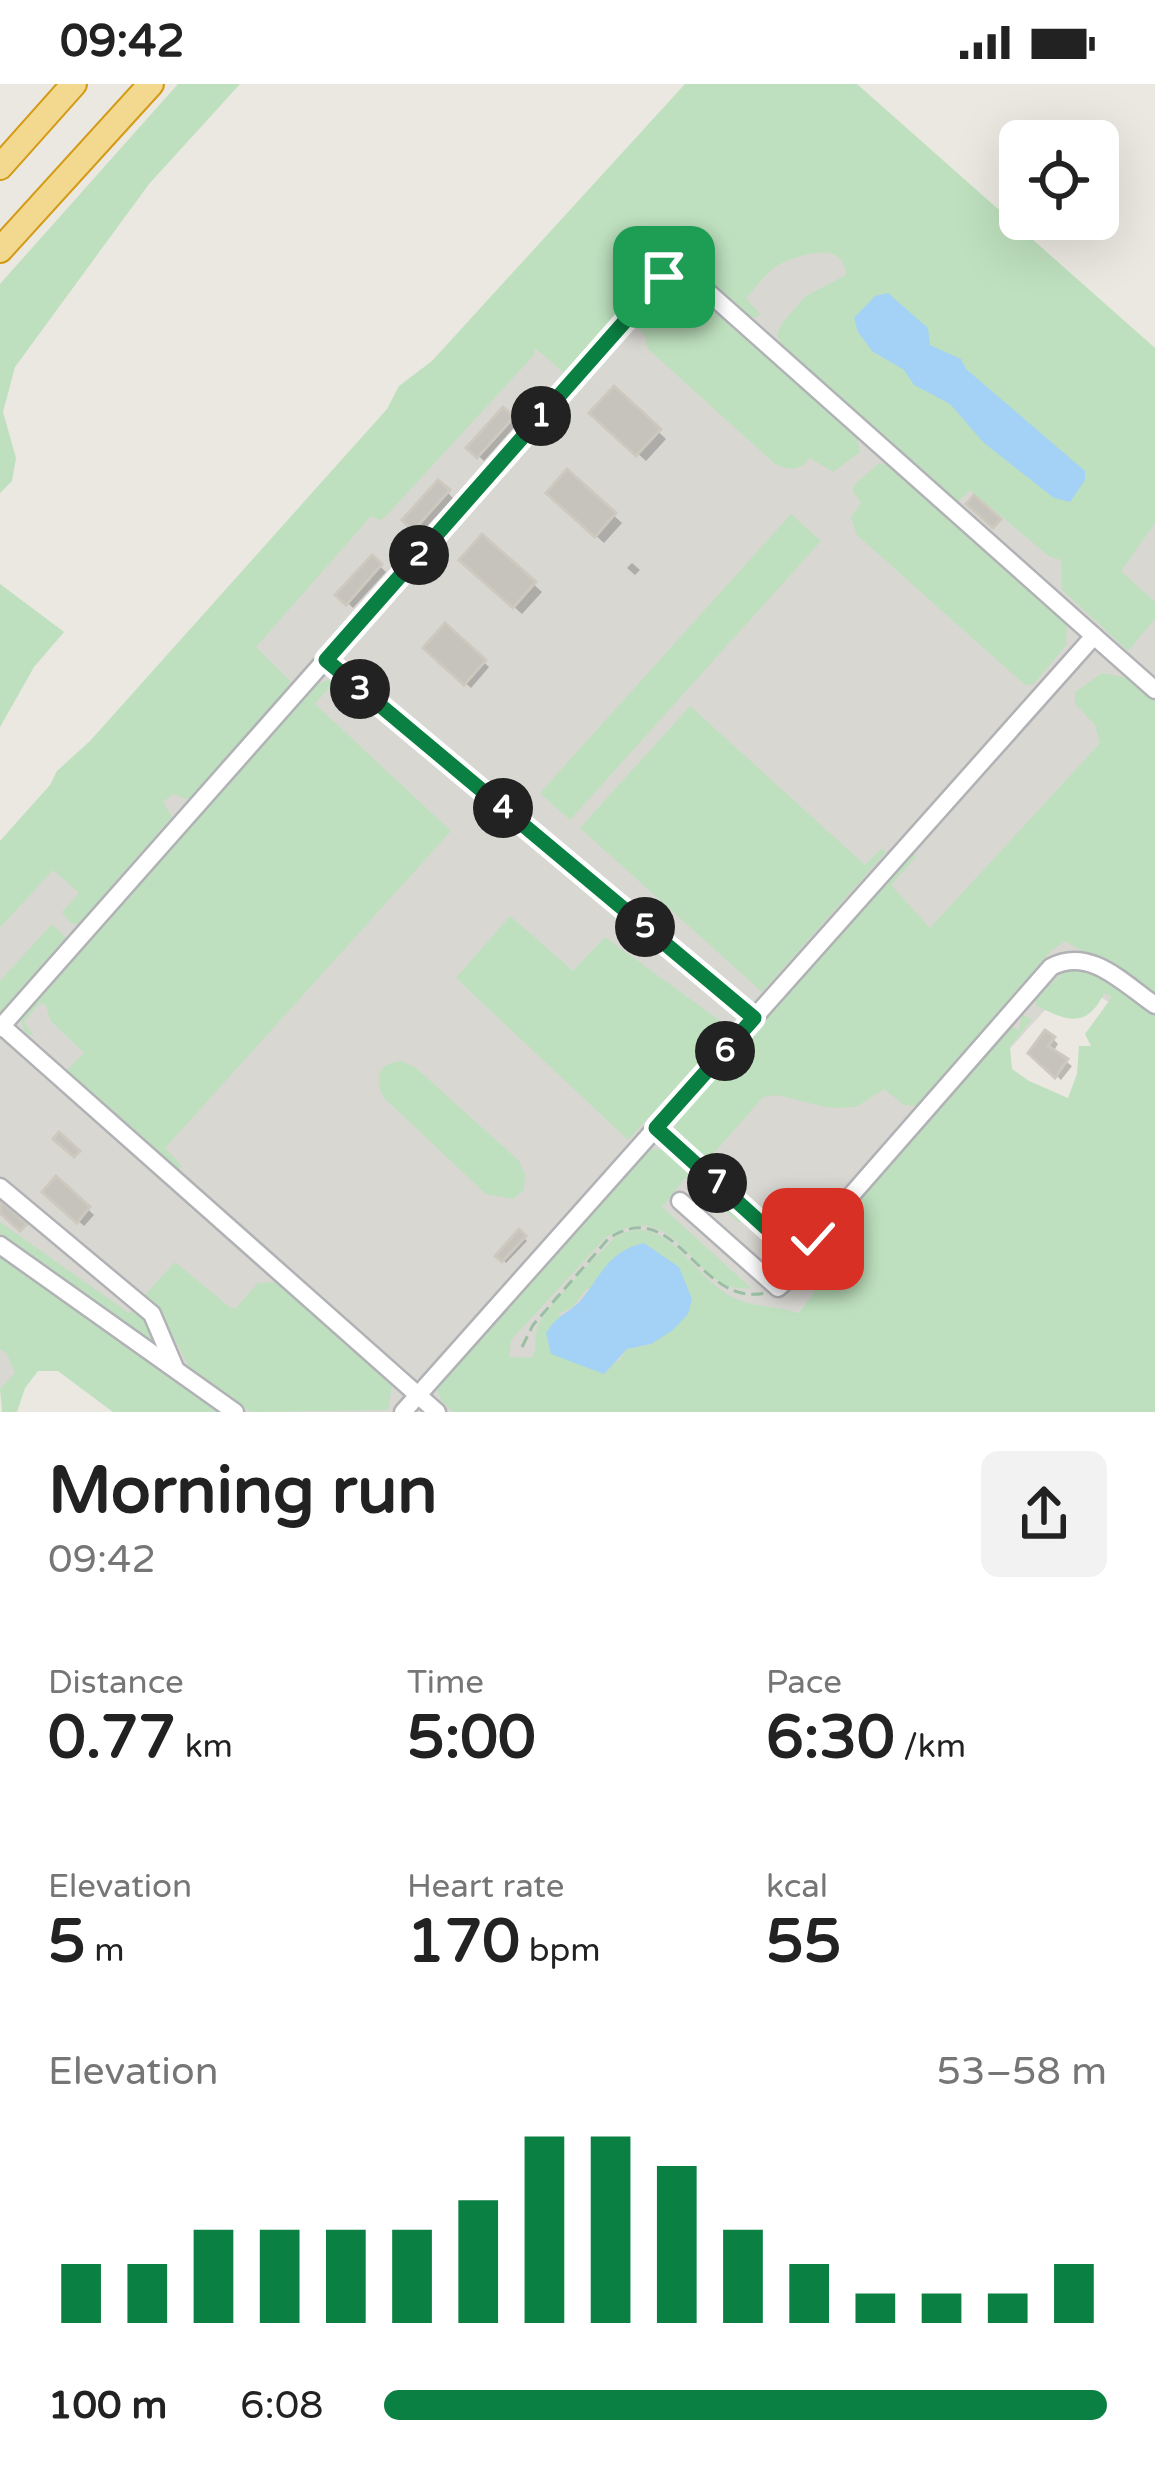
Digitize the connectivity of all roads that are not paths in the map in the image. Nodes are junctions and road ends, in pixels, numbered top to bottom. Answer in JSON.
{"nodes":[{"id":1,"x":74,"y":84,"type":"edge"},
{"id":2,"x":151,"y":84,"type":"edge"},
{"id":3,"x":0,"y":166,"type":"edge"},
{"id":4,"x":0,"y":250,"type":"edge"},
{"id":5,"x":1094,"y":636,"type":"junction"},
{"id":6,"x":326,"y":660,"type":"junction"},
{"id":7,"x":1155,"y":690,"type":"edge"},
{"id":8,"x":1155,"y":1005,"type":"edge"},
{"id":9,"x":754,"y":1018,"type":"junction"},
{"id":10,"x":1,"y":1027,"type":"edge"},
{"id":11,"x":656,"y":1128,"type":"junction"},
{"id":12,"x":0,"y":1187,"type":"edge"},
{"id":13,"x":680,"y":1201,"type":"dead end"},
{"id":14,"x":0,"y":1245,"type":"edge"},
{"id":15,"x":800,"y":1246,"type":"junction"},
{"id":16,"x":176,"y":1370,"type":"junction"},
{"id":17,"x":418,"y":1395,"type":"junction"},
{"id":18,"x":236,"y":1412,"type":"edge"},
{"id":19,"x":403,"y":1412,"type":"edge"},
{"id":20,"x":437,"y":1412,"type":"edge"}],
"edges":[{"from":1,"to":3,"type":"highway"},
{"from":2,"to":4,"type":"highway"},
{"from":5,"to":6,"type":"lane"},
{"from":5,"to":7,"type":"lane"},
{"from":5,"to":9,"type":"lane"},
{"from":6,"to":9,"type":"lane"},
{"from":6,"to":10,"type":"lane"},
{"from":8,"to":15,"type":"lane"},
{"from":9,"to":11,"type":"lane"},
{"from":10,"to":17,"type":"lane"},
{"from":11,"to":15,"type":"lane"},
{"from":11,"to":17,"type":"lane"},
{"from":12,"to":16,"type":"lane"},
{"from":13,"to":15,"type":"lane"},
{"from":14,"to":16,"type":"lane"},
{"from":16,"to":18,"type":"lane"},
{"from":17,"to":19,"type":"lane"},
{"from":17,"to":20,"type":"lane"}]}
